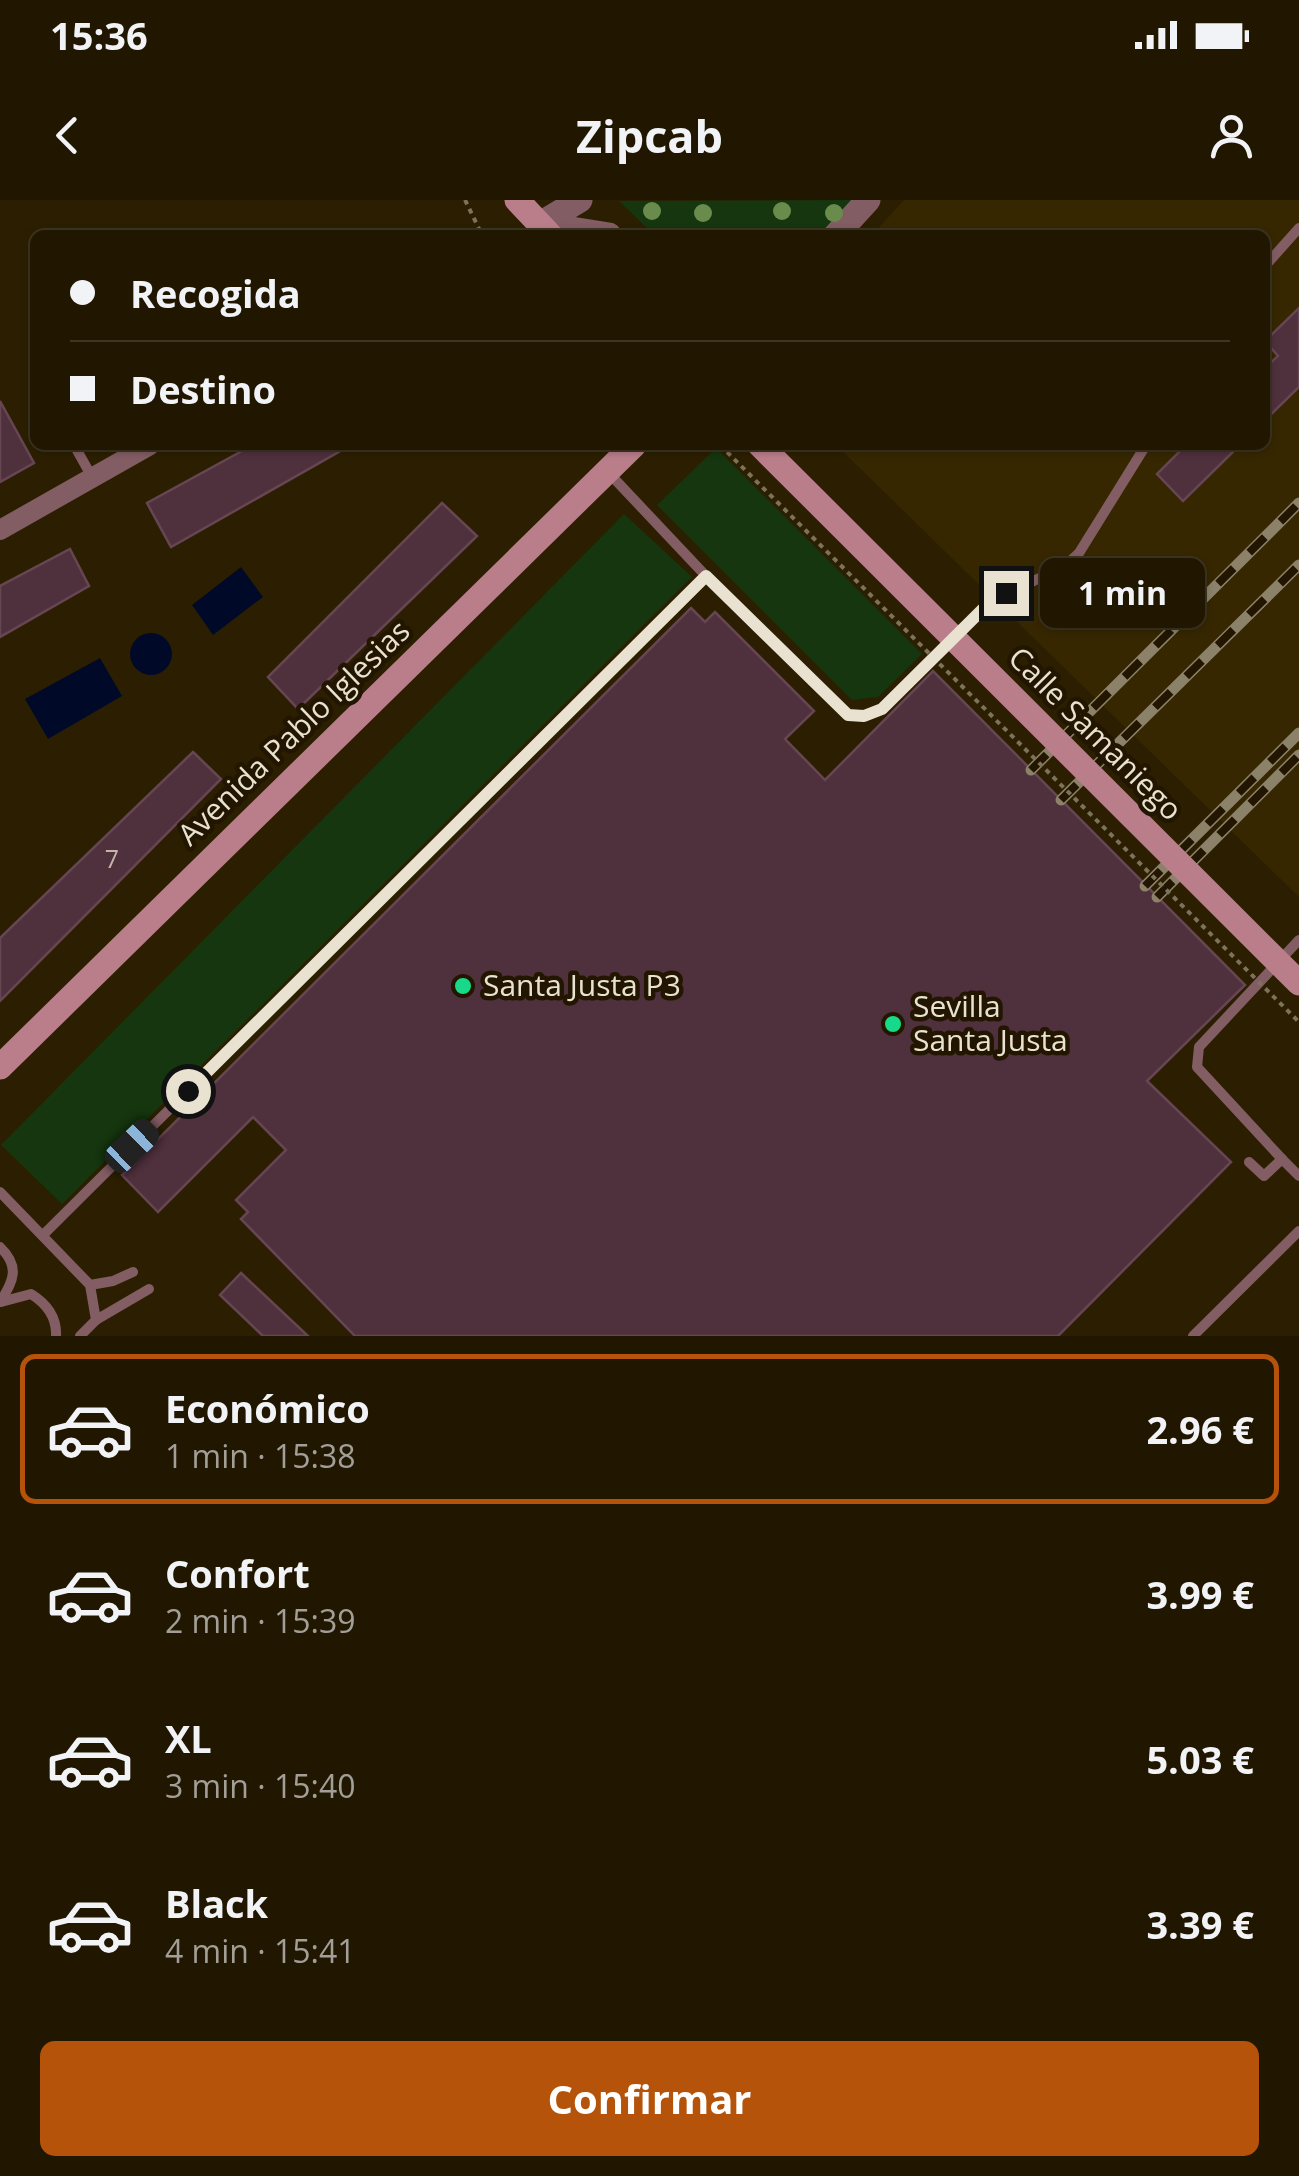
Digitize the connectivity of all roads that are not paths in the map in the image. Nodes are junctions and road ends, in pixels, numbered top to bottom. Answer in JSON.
{"nodes":[{"id":1,"x":516,"y":200,"type":"edge"},
{"id":2,"x":580,"y":200,"type":"edge"},
{"id":3,"x":868,"y":200,"type":"edge"},
{"id":4,"x":1299,"y":228,"type":"edge"},
{"id":5,"x":536,"y":230,"type":"edge"},
{"id":6,"x":540,"y":230,"type":"edge"},
{"id":7,"x":841,"y":230,"type":"edge"},
{"id":8,"x":1270,"y":260,"type":"edge"},
{"id":9,"x":77,"y":450,"type":"edge"},
{"id":10,"x":141,"y":450,"type":"edge"},
{"id":11,"x":629,"y":450,"type":"edge"},
{"id":12,"x":765,"y":450,"type":"edge"},
{"id":13,"x":1143,"y":450,"type":"edge"},
{"id":14,"x":607,"y":471,"type":"junction"},
{"id":15,"x":92,"y":478,"type":"junction"},
{"id":16,"x":0,"y":530,"type":"edge"},
{"id":17,"x":706,"y":576,"type":"junction"},
{"id":18,"x":1299,"y":940,"type":"edge"},
{"id":19,"x":1299,"y":983,"type":"edge"},
{"id":20,"x":0,"y":1067,"type":"edge"},
{"id":21,"x":1282,"y":1159,"type":"junction"},
{"id":22,"x":1248,"y":1162,"type":"dead end"},
{"id":23,"x":1299,"y":1176,"type":"edge"},
{"id":24,"x":0,"y":1192,"type":"edge"},
{"id":25,"x":1299,"y":1231,"type":"edge"},
{"id":26,"x":44,"y":1235,"type":"junction"},
{"id":27,"x":0,"y":1247,"type":"edge"},
{"id":28,"x":133,"y":1272,"type":"dead end"},
{"id":29,"x":90,"y":1285,"type":"junction"},
{"id":30,"x":148,"y":1289,"type":"dead end"},
{"id":31,"x":0,"y":1302,"type":"edge"},
{"id":32,"x":96,"y":1320,"type":"junction"},
{"id":33,"x":56,"y":1336,"type":"edge"},
{"id":34,"x":80,"y":1336,"type":"edge"},
{"id":35,"x":1193,"y":1336,"type":"edge"}],
"edges":[{"from":1,"to":5,"type":"main road"},
{"from":2,"to":6,"type":"street"},
{"from":3,"to":7,"type":"street"},
{"from":4,"to":8,"type":"lane"},
{"from":9,"to":15,"type":"lane"},
{"from":10,"to":15,"type":"street"},
{"from":11,"to":14,"type":"main road","name":"Avenida Pablo Iglesias"},
{"from":12,"to":19,"type":"main road","name":"Calle Samaniego","bridge":true},
{"from":13,"to":17,"type":"lane"},
{"from":14,"to":17,"type":"lane"},
{"from":14,"to":20,"type":"main road","name":"Avenida Pablo Iglesias"},
{"from":15,"to":16,"type":"street"},
{"from":17,"to":26,"type":"lane"},
{"from":18,"to":21,"type":"lane"},
{"from":21,"to":22,"type":"lane"},
{"from":21,"to":23,"type":"lane"},
{"from":24,"to":26,"type":"lane"},
{"from":25,"to":35,"type":"lane"},
{"from":26,"to":29,"type":"lane"},
{"from":27,"to":31,"type":"lane"},
{"from":28,"to":29,"type":"lane"},
{"from":29,"to":32,"type":"lane"},
{"from":30,"to":32,"type":"lane"},
{"from":31,"to":33,"type":"lane"},
{"from":32,"to":34,"type":"lane"}]}
